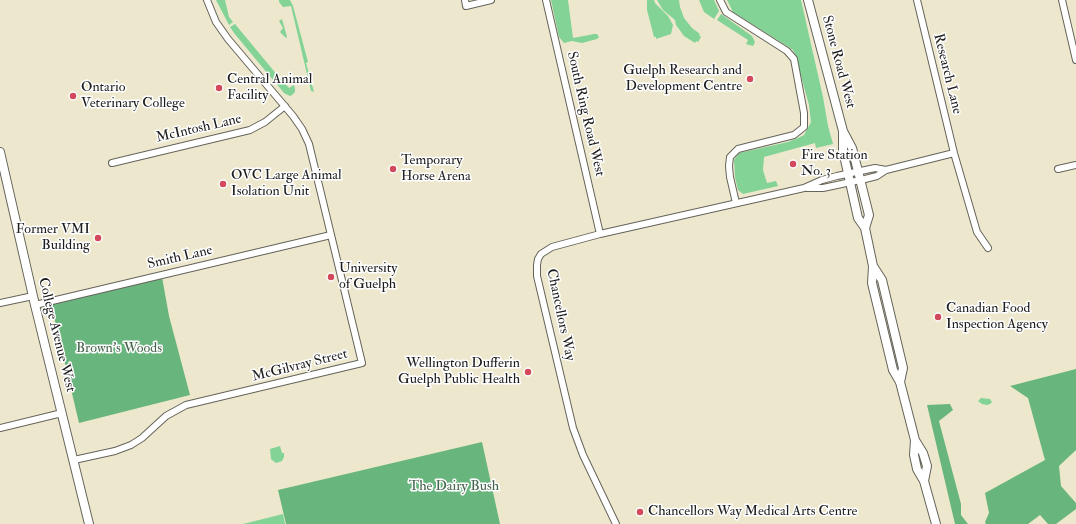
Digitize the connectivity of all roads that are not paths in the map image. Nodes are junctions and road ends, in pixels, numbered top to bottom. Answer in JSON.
{"nodes":[{"id":1,"x":207,"y":0,"type":"edge"},
{"id":2,"x":465,"y":0,"type":"edge"},
{"id":3,"x":491,"y":0,"type":"edge"},
{"id":4,"x":546,"y":0,"type":"edge"},
{"id":5,"x":720,"y":0,"type":"edge"},
{"id":6,"x":808,"y":0,"type":"edge"},
{"id":7,"x":917,"y":0,"type":"edge"},
{"id":8,"x":1062,"y":0,"type":"edge"},
{"id":9,"x":1076,"y":60,"type":"edge"},
{"id":10,"x":285,"y":106,"type":"junction"},
{"id":11,"x":0,"y":152,"type":"edge"},
{"id":12,"x":954,"y":153,"type":"junction"},
{"id":13,"x":112,"y":163,"type":"dead end"},
{"id":14,"x":1076,"y":165,"type":"edge"},
{"id":15,"x":1058,"y":169,"type":"dead end"},
{"id":16,"x":854,"y":177,"type":"junction"},
{"id":17,"x":736,"y":202,"type":"junction"},
{"id":18,"x":600,"y":234,"type":"junction"},
{"id":19,"x":331,"y":235,"type":"junction"},
{"id":20,"x":988,"y":248,"type":"dead end"},
{"id":21,"x":33,"y":296,"type":"junction"},
{"id":22,"x":0,"y":303,"type":"edge"},
{"id":23,"x":35,"y":304,"type":"junction"},
{"id":24,"x":62,"y":413,"type":"junction"},
{"id":25,"x":0,"y":428,"type":"edge"},
{"id":26,"x":74,"y":460,"type":"junction"},
{"id":27,"x":935,"y":523,"type":"edge"},
{"id":28,"x":89,"y":524,"type":"edge"},
{"id":29,"x":616,"y":524,"type":"edge"}],
"edges":[{"from":1,"to":10,"type":"street","name":"McGilvray Street"},
{"from":2,"to":3,"type":"street"},
{"from":4,"to":18,"type":"street","name":"South Ring Road West"},
{"from":5,"to":17,"type":"street"},
{"from":6,"to":16,"type":"main road","name":"Stone Road West"},
{"from":7,"to":12,"type":"street","name":"Research Lane"},
{"from":8,"to":9,"type":"street"},
{"from":10,"to":13,"type":"street","name":"McIntosh Lane"},
{"from":10,"to":19,"type":"street","name":"McGilvray Street"},
{"from":11,"to":21,"type":"main road","name":"College Avenue West"},
{"from":12,"to":16,"type":"street"},
{"from":12,"to":20,"type":"street","name":"Research Lane"},
{"from":14,"to":15,"type":"street"},
{"from":16,"to":17,"type":"street","name":"Chancellors Way"},
{"from":16,"to":27,"type":"main road","name":"Stone Road West"},
{"from":17,"to":18,"type":"street","name":"Chancellors Way"},
{"from":18,"to":29,"type":"street","name":"Chancellors Way"},
{"from":19,"to":23,"type":"street","name":"Smith Lane"},
{"from":19,"to":26,"type":"street","name":"McGilvray Street"},
{"from":21,"to":22,"type":"street"},
{"from":21,"to":23,"type":"main road","name":"College Avenue West"},
{"from":23,"to":24,"type":"main road","name":"College Avenue West"},
{"from":24,"to":25,"type":"street"},
{"from":24,"to":26,"type":"main road","name":"College Avenue West"},
{"from":26,"to":28,"type":"main road","name":"College Avenue West"}]}
